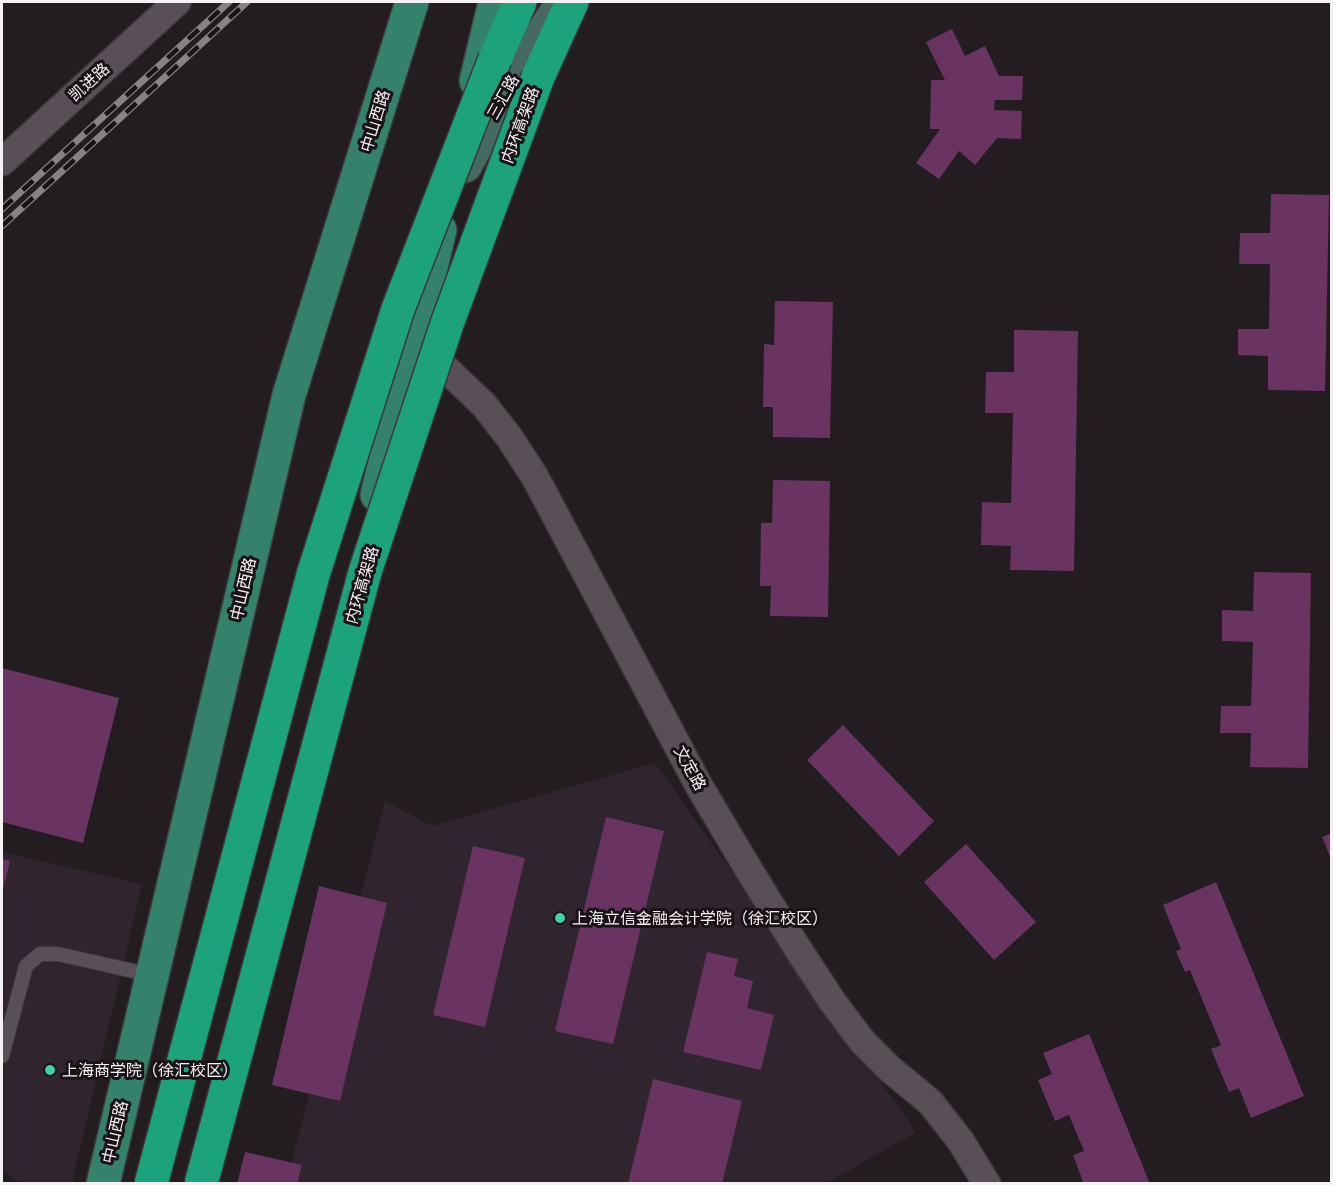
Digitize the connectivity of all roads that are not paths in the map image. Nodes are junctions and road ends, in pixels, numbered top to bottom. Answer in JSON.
{"nodes":[{"id":1,"x":177,"y":2,"type":"edge"},
{"id":2,"x":412,"y":2,"type":"edge"},
{"id":3,"x":495,"y":2,"type":"edge"},
{"id":4,"x":520,"y":2,"type":"edge"},
{"id":5,"x":564,"y":2,"type":"edge"},
{"id":6,"x":572,"y":2,"type":"edge"},
{"id":7,"x":2,"y":162,"type":"edge"},
{"id":8,"x":448,"y":196,"type":"junction"},
{"id":9,"x":414,"y":339,"type":"junction"},
{"id":10,"x":151,"y":975,"type":"junction"},
{"id":11,"x":2,"y":1056,"type":"edge"},
{"id":12,"x":103,"y":1184,"type":"edge"},
{"id":13,"x":152,"y":1184,"type":"edge"},
{"id":14,"x":201,"y":1184,"type":"edge"},
{"id":15,"x":217,"y":1184,"type":"edge"},
{"id":16,"x":987,"y":1184,"type":"edge"}],
"edges":[{"from":1,"to":7,"type":"street","name":"凯进路"},
{"from":2,"to":10,"type":"main road","name":"中山西路"},
{"from":3,"to":8,"type":"main road"},
{"from":4,"to":13,"type":"highway","bridge":true},
{"from":5,"to":8,"type":"street","name":"三汇路"},
{"from":6,"to":14,"type":"highway","name":"内环高架路","bridge":true},
{"from":8,"to":9,"type":"main road"},
{"from":9,"to":15,"type":"main road"},
{"from":9,"to":16,"type":"street","name":"文定路"},
{"from":10,"to":11,"type":"lane"},
{"from":10,"to":12,"type":"main road","name":"中山西路"}]}
